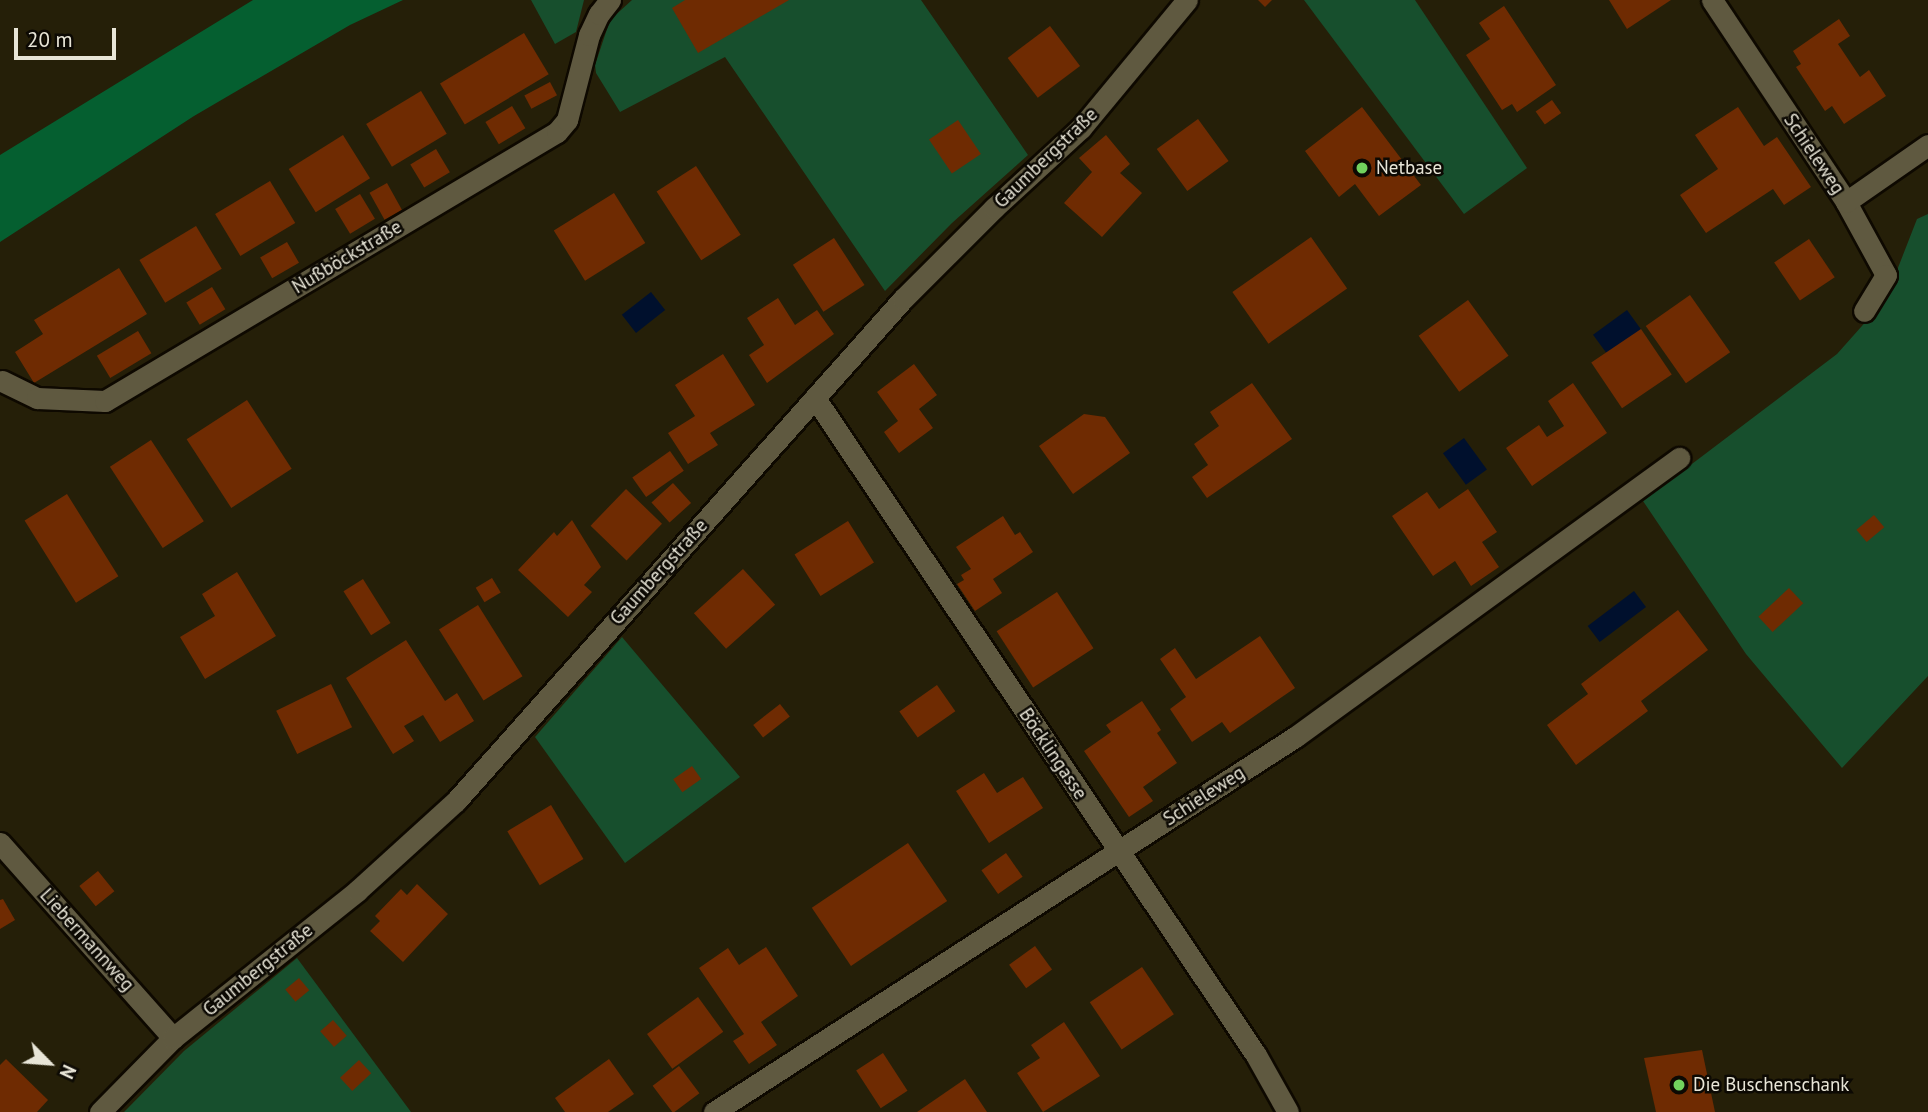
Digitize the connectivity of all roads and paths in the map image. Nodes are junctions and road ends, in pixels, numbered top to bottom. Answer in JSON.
{"nodes":[{"id":1,"x":611,"y":0,"type":"edge"},
{"id":2,"x":1187,"y":0,"type":"edge"},
{"id":3,"x":1712,"y":0,"type":"edge"},
{"id":4,"x":1928,"y":145,"type":"edge"},
{"id":5,"x":1846,"y":202,"type":"junction"},
{"id":6,"x":1864,"y":312,"type":"dead end"},
{"id":7,"x":2,"y":381,"type":"edge"},
{"id":8,"x":815,"y":398,"type":"junction"},
{"id":9,"x":1679,"y":458,"type":"dead end"},
{"id":10,"x":0,"y":843,"type":"edge"},
{"id":11,"x":1118,"y":852,"type":"junction"},
{"id":12,"x":173,"y":1038,"type":"junction"},
{"id":13,"x":100,"y":1112,"type":"edge"},
{"id":14,"x":714,"y":1112,"type":"edge"},
{"id":15,"x":1289,"y":1112,"type":"edge"}],
"edges":[{"from":1,"to":7,"type":"street","name":"Nußböckstraße"},
{"from":2,"to":8,"type":"street","name":"Gaumbergstraße"},
{"from":3,"to":5,"type":"street","name":"Schieleweg"},
{"from":4,"to":5,"type":"street"},
{"from":5,"to":6,"type":"street","name":"Schieleweg"},
{"from":8,"to":11,"type":"street","name":"Böcklingasse"},
{"from":8,"to":12,"type":"street","name":"Gaumbergstraße"},
{"from":9,"to":11,"type":"street","name":"Schieleweg"},
{"from":10,"to":12,"type":"street","name":"Liebermannweg"},
{"from":11,"to":14,"type":"street","name":"Schieleweg"},
{"from":11,"to":15,"type":"street","name":"Böcklingasse"},
{"from":12,"to":13,"type":"street","name":"Gaumbergstraße"}]}
